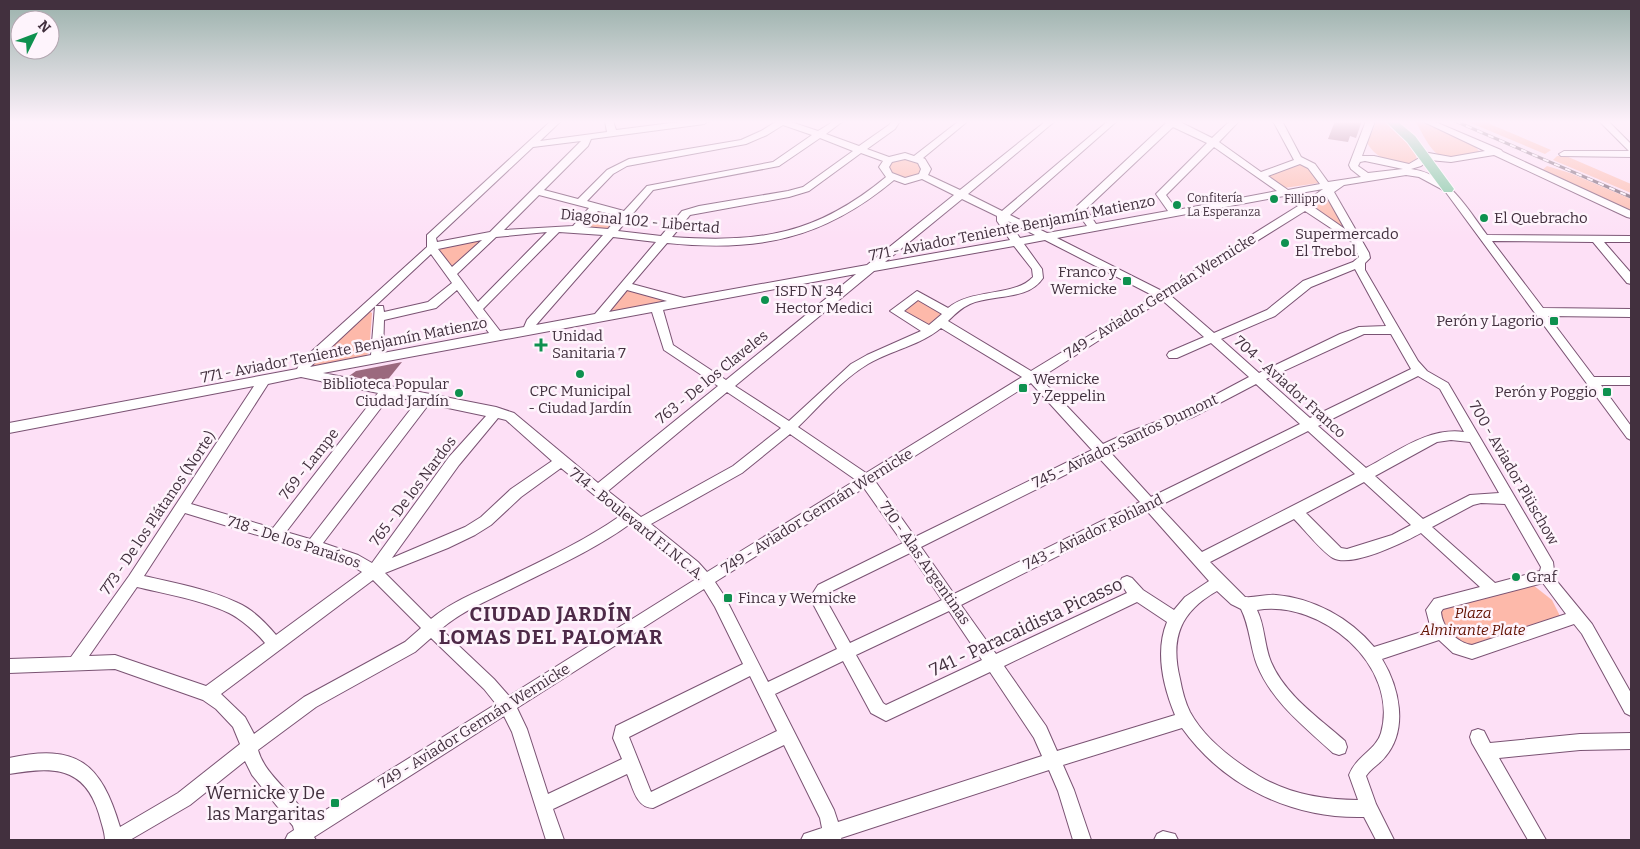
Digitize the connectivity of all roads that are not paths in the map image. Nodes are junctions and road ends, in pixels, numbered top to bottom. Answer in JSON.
{"nodes":[{"id":1,"x":888,"y":160,"type":"edge"},
{"id":2,"x":512,"y":161,"type":"edge"},
{"id":3,"x":568,"y":161,"type":"edge"},
{"id":4,"x":637,"y":161,"type":"edge"},
{"id":5,"x":781,"y":161,"type":"edge"},
{"id":6,"x":846,"y":161,"type":"edge"},
{"id":7,"x":921,"y":161,"type":"edge"},
{"id":8,"x":1003,"y":161,"type":"edge"},
{"id":9,"x":1066,"y":161,"type":"edge"},
{"id":10,"x":1131,"y":161,"type":"edge"},
{"id":11,"x":1194,"y":161,"type":"edge"},
{"id":12,"x":1240,"y":161,"type":"edge"},
{"id":13,"x":1300,"y":161,"type":"joint"},
{"id":14,"x":1360,"y":161,"type":"edge"},
{"id":15,"x":1381,"y":161,"type":"joint"},
{"id":16,"x":1421,"y":161,"type":"edge"},
{"id":17,"x":1427,"y":161,"type":"edge"},
{"id":18,"x":1444,"y":161,"type":"edge"},
{"id":19,"x":1449,"y":161,"type":"joint"},
{"id":20,"x":1513,"y":161,"type":"edge"},
{"id":21,"x":1355,"y":163,"type":"junction"},
{"id":22,"x":1435,"y":171,"type":"junction"},
{"id":23,"x":1261,"y":175,"type":"junction"},
{"id":24,"x":1385,"y":175,"type":"junction"},
{"id":25,"x":922,"y":176,"type":"junction"},
{"id":26,"x":892,"y":177,"type":"junction"},
{"id":27,"x":1374,"y":177,"type":"junction"},
{"id":28,"x":1343,"y":183,"type":"junction"},
{"id":29,"x":1326,"y":188,"type":"junction"},
{"id":30,"x":1448,"y":189,"type":"junction"},
{"id":31,"x":537,"y":191,"type":"junction"},
{"id":32,"x":1286,"y":192,"type":"junction"},
{"id":33,"x":963,"y":194,"type":"junction"},
{"id":34,"x":580,"y":203,"type":"junction"},
{"id":35,"x":1305,"y":205,"type":"junction"},
{"id":36,"x":596,"y":207,"type":"junction"},
{"id":37,"x":1174,"y":212,"type":"junction"},
{"id":38,"x":1004,"y":214,"type":"junction"},
{"id":39,"x":626,"y":215,"type":"junction"},
{"id":40,"x":1631,"y":215,"type":"edge"},
{"id":41,"x":556,"y":228,"type":"junction"},
{"id":42,"x":576,"y":228,"type":"junction"},
{"id":43,"x":1094,"y":228,"type":"junction"},
{"id":44,"x":610,"y":232,"type":"junction"},
{"id":45,"x":494,"y":233,"type":"junction"},
{"id":46,"x":1048,"y":236,"type":"junction"},
{"id":47,"x":1485,"y":238,"type":"junction"},
{"id":48,"x":662,"y":239,"type":"junction"},
{"id":49,"x":1596,"y":239,"type":"junction"},
{"id":50,"x":1631,"y":239,"type":"edge"},
{"id":51,"x":1018,"y":242,"type":"junction"},
{"id":52,"x":1357,"y":242,"type":"junction"},
{"id":53,"x":432,"y":248,"type":"junction"},
{"id":54,"x":1362,"y":257,"type":"junction"},
{"id":55,"x":870,"y":269,"type":"junction"},
{"id":56,"x":451,"y":273,"type":"junction"},
{"id":57,"x":1631,"y":280,"type":"edge"},
{"id":58,"x":459,"y":284,"type":"junction"},
{"id":59,"x":624,"y":286,"type":"junction"},
{"id":60,"x":1163,"y":295,"type":"junction"},
{"id":61,"x":372,"y":302,"type":"junction"},
{"id":62,"x":685,"y":303,"type":"junction"},
{"id":63,"x":478,"y":308,"type":"junction"},
{"id":64,"x":657,"y":308,"type":"junction"},
{"id":65,"x":1541,"y":312,"type":"junction"},
{"id":66,"x":1631,"y":313,"type":"edge"},
{"id":67,"x":379,"y":317,"type":"junction"},
{"id":68,"x":945,"y":318,"type":"junction"},
{"id":69,"x":597,"y":319,"type":"junction"},
{"id":70,"x":529,"y":330,"type":"junction"},
{"id":71,"x":1394,"y":330,"type":"junction"},
{"id":72,"x":929,"y":331,"type":"junction"},
{"id":73,"x":497,"y":336,"type":"junction"},
{"id":74,"x":1212,"y":338,"type":"junction"},
{"id":75,"x":1173,"y":355,"type":"dead end"},
{"id":76,"x":377,"y":358,"type":"junction"},
{"id":77,"x":1419,"y":370,"type":"junction"},
{"id":78,"x":301,"y":373,"type":"junction"},
{"id":79,"x":1031,"y":377,"type":"junction"},
{"id":80,"x":1256,"y":379,"type":"junction"},
{"id":81,"x":264,"y":380,"type":"junction"},
{"id":82,"x":1592,"y":381,"type":"junction"},
{"id":83,"x":1631,"y":381,"type":"edge"},
{"id":84,"x":727,"y":386,"type":"junction"},
{"id":85,"x":387,"y":391,"type":"junction"},
{"id":86,"x":426,"y":399,"type":"junction"},
{"id":87,"x":496,"y":412,"type":"junction"},
{"id":88,"x":1309,"y":426,"type":"junction"},
{"id":89,"x":9,"y":428,"type":"edge"},
{"id":90,"x":790,"y":428,"type":"junction"},
{"id":91,"x":1631,"y":435,"type":"edge"},
{"id":92,"x":1474,"y":438,"type":"junction"},
{"id":93,"x":1100,"y":450,"type":"junction"},
{"id":94,"x":561,"y":461,"type":"junction"},
{"id":95,"x":1365,"y":476,"type":"junction"},
{"id":96,"x":866,"y":480,"type":"junction"},
{"id":97,"x":598,"y":491,"type":"junction"},
{"id":98,"x":1510,"y":499,"type":"junction"},
{"id":99,"x":1150,"y":504,"type":"junction"},
{"id":100,"x":182,"y":507,"type":"junction"},
{"id":101,"x":1296,"y":512,"type":"junction"},
{"id":102,"x":634,"y":520,"type":"junction"},
{"id":103,"x":1422,"y":527,"type":"junction"},
{"id":104,"x":276,"y":534,"type":"junction"},
{"id":105,"x":313,"y":546,"type":"junction"},
{"id":106,"x":913,"y":546,"type":"junction"},
{"id":107,"x":1200,"y":560,"type":"junction"},
{"id":108,"x":374,"y":570,"type":"junction"},
{"id":109,"x":1547,"y":576,"type":"junction"},
{"id":110,"x":134,"y":580,"type":"junction"},
{"id":111,"x":706,"y":580,"type":"junction"},
{"id":112,"x":1127,"y":582,"type":"dead end"},
{"id":113,"x":1220,"y":582,"type":"junction"},
{"id":114,"x":1492,"y":589,"type":"junction"},
{"id":115,"x":1138,"y":595,"type":"junction"},
{"id":116,"x":952,"y":602,"type":"junction"},
{"id":117,"x":1247,"y":604,"type":"junction"},
{"id":118,"x":1576,"y":617,"type":"junction"},
{"id":119,"x":1176,"y":619,"type":"junction"},
{"id":120,"x":431,"y":629,"type":"junction"},
{"id":121,"x":1442,"y":632,"type":"junction"},
{"id":122,"x":274,"y":643,"type":"junction"},
{"id":123,"x":846,"y":654,"type":"junction"},
{"id":124,"x":1371,"y":655,"type":"junction"},
{"id":125,"x":76,"y":662,"type":"junction"},
{"id":126,"x":994,"y":664,"type":"junction"},
{"id":127,"x":9,"y":666,"type":"edge"},
{"id":128,"x":753,"y":667,"type":"junction"},
{"id":129,"x":766,"y":691,"type":"junction"},
{"id":130,"x":208,"y":694,"type":"junction"},
{"id":131,"x":507,"y":706,"type":"junction"},
{"id":132,"x":1631,"y":708,"type":"edge"},
{"id":133,"x":1186,"y":719,"type":"junction"},
{"id":134,"x":787,"y":735,"type":"junction"},
{"id":135,"x":1631,"y":741,"type":"edge"},
{"id":136,"x":1339,"y":747,"type":"dead end"},
{"id":137,"x":250,"y":748,"type":"junction"},
{"id":138,"x":1054,"y":760,"type":"junction"},
{"id":139,"x":630,"y":764,"type":"junction"},
{"id":140,"x":9,"y":766,"type":"edge"},
{"id":141,"x":545,"y":804,"type":"junction"},
{"id":142,"x":1369,"y":808,"type":"junction"},
{"id":143,"x":832,"y":837,"type":"edge"},
{"id":144,"x":302,"y":838,"type":"edge"},
{"id":145,"x":115,"y":840,"type":"edge"},
{"id":146,"x":555,"y":840,"type":"edge"},
{"id":147,"x":810,"y":840,"type":"edge"},
{"id":148,"x":1082,"y":840,"type":"edge"},
{"id":149,"x":1163,"y":840,"type":"edge"},
{"id":150,"x":1169,"y":840,"type":"edge"},
{"id":151,"x":1385,"y":840,"type":"edge"},
{"id":152,"x":1537,"y":840,"type":"edge"}],
"edges":[{"from":1,"to":26,"type":"street"},
{"from":2,"to":53,"type":"street"},
{"from":3,"to":31,"type":"street"},
{"from":4,"to":34,"type":"street"},
{"from":5,"to":39,"type":"street"},
{"from":6,"to":48,"type":"street"},
{"from":7,"to":25,"type":"street"},
{"from":8,"to":33,"type":"street","name":"763 - De los Claveles"},
{"from":9,"to":38,"type":"street"},
{"from":10,"to":43,"type":"street"},
{"from":11,"to":37,"type":"street"},
{"from":12,"to":23,"type":"street"},
{"from":13,"to":23,"type":"street"},
{"from":13,"to":29,"type":"street","name":"700 - Aviador Plüschow"},
{"from":14,"to":21,"type":"street"},
{"from":15,"to":16,"type":"street"},
{"from":15,"to":24,"type":"street"},
{"from":17,"to":22,"type":"main road"},
{"from":18,"to":19,"type":"street"},
{"from":19,"to":22,"type":"street"},
{"from":20,"to":40,"type":"street"},
{"from":21,"to":27,"type":"street"},
{"from":21,"to":28,"type":"street"},
{"from":22,"to":30,"type":"main road"},
{"from":23,"to":32,"type":"street"},
{"from":24,"to":27,"type":"street"},
{"from":24,"to":30,"type":"street"},
{"from":25,"to":26,"type":"street"},
{"from":25,"to":33,"type":"street","name":"704 - Aviador Franco"},
{"from":26,"to":48,"type":"street","name":"Diagonal 102 - Libertad"},
{"from":27,"to":28,"type":"street"},
{"from":28,"to":29,"type":"street","name":"749 - Aviador Germán Wernicke"},
{"from":29,"to":32,"type":"street","name":"771 - Aviador Teniente Benjamín Matienzo"},
{"from":29,"to":35,"type":"street","name":"749 - Aviador Germán Wernicke"},
{"from":29,"to":52,"type":"street","name":"700 - Aviador Plüschow"},
{"from":30,"to":47,"type":"street"},
{"from":31,"to":34,"type":"street"},
{"from":31,"to":45,"type":"street"},
{"from":32,"to":35,"type":"street"},
{"from":32,"to":37,"type":"street","name":"771 - Aviador Teniente Benjamín Matienzo"},
{"from":33,"to":38,"type":"street","name":"704 - Aviador Franco"},
{"from":33,"to":55,"type":"street","name":"763 - De los Claveles"},
{"from":34,"to":36,"type":"street"},
{"from":35,"to":52,"type":"street"},
{"from":35,"to":60,"type":"street","name":"749 - Aviador Germán Wernicke"},
{"from":36,"to":39,"type":"street"},
{"from":36,"to":42,"type":"street"},
{"from":37,"to":43,"type":"street","name":"771 - Aviador Teniente Benjamín Matienzo"},
{"from":38,"to":46,"type":"street","name":"704 - Aviador Franco"},
{"from":38,"to":51,"type":"street"},
{"from":39,"to":44,"type":"street"},
{"from":41,"to":42,"type":"street","name":"Diagonal 102 - Libertad"},
{"from":41,"to":45,"type":"street","name":"Diagonal 102 - Libertad"},
{"from":41,"to":63,"type":"street"},
{"from":42,"to":44,"type":"street","name":"Diagonal 102 - Libertad"},
{"from":43,"to":46,"type":"street","name":"771 - Aviador Teniente Benjamín Matienzo"},
{"from":44,"to":48,"type":"street","name":"Diagonal 102 - Libertad"},
{"from":44,"to":70,"type":"street"},
{"from":45,"to":53,"type":"street","name":"Diagonal 102 - Libertad"},
{"from":45,"to":56,"type":"street"},
{"from":46,"to":51,"type":"street","name":"771 - Aviador Teniente Benjamín Matienzo"},
{"from":46,"to":60,"type":"street","name":"704 - Aviador Franco"},
{"from":47,"to":49,"type":"street"},
{"from":47,"to":65,"type":"street"},
{"from":48,"to":59,"type":"street"},
{"from":49,"to":50,"type":"street"},
{"from":49,"to":57,"type":"street"},
{"from":51,"to":55,"type":"street","name":"771 - Aviador Teniente Benjamín Matienzo"},
{"from":51,"to":68,"type":"street"},
{"from":52,"to":54,"type":"street","name":"700 - Aviador Plüschow"},
{"from":53,"to":56,"type":"street"},
{"from":53,"to":61,"type":"street"},
{"from":54,"to":71,"type":"street","name":"700 - Aviador Plüschow"},
{"from":54,"to":74,"type":"street"},
{"from":55,"to":62,"type":"street","name":"771 - Aviador Teniente Benjamín Matienzo"},
{"from":55,"to":84,"type":"street","name":"763 - De los Claveles"},
{"from":56,"to":58,"type":"street"},
{"from":58,"to":63,"type":"street"},
{"from":58,"to":67,"type":"street"},
{"from":59,"to":62,"type":"street","name":"771 - Aviador Teniente Benjamín Matienzo"},
{"from":59,"to":69,"type":"street"},
{"from":60,"to":74,"type":"street","name":"704 - Aviador Franco"},
{"from":60,"to":79,"type":"street","name":"749 - Aviador Germán Wernicke"},
{"from":61,"to":67,"type":"street"},
{"from":61,"to":78,"type":"street"},
{"from":62,"to":64,"type":"street","name":"771 - Aviador Teniente Benjamín Matienzo"},
{"from":63,"to":73,"type":"street"},
{"from":64,"to":69,"type":"street","name":"771 - Aviador Teniente Benjamín Matienzo"},
{"from":64,"to":84,"type":"street","name":"710 - Alas Argentinas"},
{"from":65,"to":66,"type":"street"},
{"from":65,"to":82,"type":"street"},
{"from":67,"to":76,"type":"street"},
{"from":68,"to":72,"type":"street"},
{"from":68,"to":72,"type":"street"},
{"from":68,"to":79,"type":"street"},
{"from":69,"to":70,"type":"street","name":"771 - Aviador Teniente Benjamín Matienzo"},
{"from":70,"to":73,"type":"street","name":"771 - Aviador Teniente Benjamín Matienzo"},
{"from":71,"to":77,"type":"street","name":"700 - Aviador Plüschow"},
{"from":71,"to":80,"type":"street","name":"745 - Aviador Santos Dumont"},
{"from":72,"to":90,"type":"street"},
{"from":73,"to":76,"type":"street","name":"771 - Aviador Teniente Benjamín Matienzo"},
{"from":74,"to":75,"type":"street"},
{"from":74,"to":80,"type":"street","name":"704 - Aviador Franco"},
{"from":76,"to":78,"type":"street","name":"771 - Aviador Teniente Benjamín Matienzo"},
{"from":77,"to":88,"type":"street","name":"743 - Aviador Rohland"},
{"from":77,"to":92,"type":"street","name":"700 - Aviador Plüschow"},
{"from":78,"to":81,"type":"street","name":"771 - Aviador Teniente Benjamín Matienzo"},
{"from":78,"to":85,"type":"street","name":"714 - Boulevard F.I.N.C.A."},
{"from":79,"to":93,"type":"street"},
{"from":79,"to":96,"type":"street","name":"749 - Aviador Germán Wernicke"},
{"from":80,"to":88,"type":"street","name":"704 - Aviador Franco"},
{"from":80,"to":93,"type":"street","name":"745 - Aviador Santos Dumont"},
{"from":81,"to":89,"type":"street","name":"771 - Aviador Teniente Benjamín Matienzo"},
{"from":81,"to":100,"type":"street","name":"773 - De los Plátanos (Norte)"},
{"from":82,"to":83,"type":"street"},
{"from":82,"to":91,"type":"street"},
{"from":84,"to":90,"type":"street","name":"710 - Alas Argentinas"},
{"from":84,"to":97,"type":"street","name":"763 - De los Claveles"},
{"from":85,"to":86,"type":"street","name":"714 - Boulevard F.I.N.C.A."},
{"from":85,"to":104,"type":"street","name":"769 - Lampe"},
{"from":86,"to":87,"type":"street","name":"714 - Boulevard F.I.N.C.A."},
{"from":86,"to":105,"type":"street"},
{"from":87,"to":94,"type":"street","name":"714 - Boulevard F.I.N.C.A."},
{"from":87,"to":108,"type":"street","name":"765 - De los Nardos"},
{"from":88,"to":95,"type":"street","name":"704 - Aviador Franco"},
{"from":88,"to":99,"type":"street","name":"743 - Aviador Rohland"},
{"from":90,"to":96,"type":"street","name":"710 - Alas Argentinas"},
{"from":90,"to":102,"type":"street"},
{"from":92,"to":95,"type":"street"},
{"from":92,"to":98,"type":"street","name":"700 - Aviador Plüschow"},
{"from":93,"to":99,"type":"street"},
{"from":93,"to":106,"type":"street","name":"745 - Aviador Santos Dumont"},
{"from":94,"to":97,"type":"street","name":"714 - Boulevard F.I.N.C.A."},
{"from":94,"to":108,"type":"street"},
{"from":95,"to":101,"type":"street"},
{"from":95,"to":103,"type":"street","name":"704 - Aviador Franco"},
{"from":96,"to":106,"type":"street","name":"710 - Alas Argentinas"},
{"from":96,"to":111,"type":"street","name":"749 - Aviador Germán Wernicke"},
{"from":97,"to":102,"type":"street","name":"714 - Boulevard F.I.N.C.A."},
{"from":98,"to":103,"type":"street"},
{"from":98,"to":109,"type":"street","name":"700 - Aviador Plüschow"},
{"from":99,"to":107,"type":"street"},
{"from":99,"to":116,"type":"street","name":"743 - Aviador Rohland"},
{"from":100,"to":104,"type":"street","name":"718 - De los Paraísos"},
{"from":100,"to":110,"type":"street","name":"773 - De los Plátanos (Norte)"},
{"from":101,"to":103,"type":"street"},
{"from":101,"to":107,"type":"street"},
{"from":102,"to":111,"type":"street","name":"714 - Boulevard F.I.N.C.A."},
{"from":102,"to":120,"type":"street"},
{"from":103,"to":114,"type":"street","name":"704 - Aviador Franco"},
{"from":104,"to":105,"type":"street","name":"718 - De los Paraísos"},
{"from":105,"to":108,"type":"street","name":"718 - De los Paraísos"},
{"from":106,"to":116,"type":"street","name":"710 - Alas Argentinas"},
{"from":106,"to":123,"type":"street","name":"745 - Aviador Santos Dumont"},
{"from":107,"to":113,"type":"street"},
{"from":108,"to":120,"type":"street","name":"718 - De los Paraísos"},
{"from":108,"to":122,"type":"street","name":"765 - De los Nardos"},
{"from":109,"to":114,"type":"street"},
{"from":109,"to":118,"type":"street","name":"700 - Aviador Plüschow"},
{"from":110,"to":122,"type":"street"},
{"from":110,"to":125,"type":"street","name":"773 - De los Plátanos (Norte)"},
{"from":111,"to":128,"type":"street","name":"714 - Boulevard F.I.N.C.A."},
{"from":111,"to":131,"type":"street","name":"749 - Aviador Germán Wernicke"},
{"from":112,"to":115,"type":"street"},
{"from":113,"to":117,"type":"street"},
{"from":113,"to":119,"type":"street"},
{"from":114,"to":121,"type":"street"},
{"from":115,"to":119,"type":"street","name":"741 - Paracaidista Picasso"},
{"from":115,"to":126,"type":"street","name":"741 - Paracaidista Picasso"},
{"from":116,"to":123,"type":"street","name":"743 - Aviador Rohland"},
{"from":116,"to":126,"type":"street","name":"710 - Alas Argentinas"},
{"from":117,"to":124,"type":"street"},
{"from":117,"to":136,"type":"street"},
{"from":118,"to":121,"type":"street"},
{"from":118,"to":132,"type":"street","name":"700 - Aviador Plüschow"},
{"from":119,"to":133,"type":"street"},
{"from":120,"to":131,"type":"street","name":"718 - De los Paraísos"},
{"from":120,"to":137,"type":"street"},
{"from":121,"to":124,"type":"street"},
{"from":122,"to":130,"type":"street","name":"765 - De los Nardos"},
{"from":123,"to":126,"type":"street","name":"741 - Paracaidista Picasso"},
{"from":123,"to":129,"type":"street","name":"743 - Aviador Rohland"},
{"from":124,"to":142,"type":"street"},
{"from":125,"to":127,"type":"street"},
{"from":125,"to":130,"type":"street"},
{"from":126,"to":138,"type":"street","name":"710 - Alas Argentinas"},
{"from":128,"to":129,"type":"street","name":"714 - Boulevard F.I.N.C.A."},
{"from":128,"to":139,"type":"street"},
{"from":129,"to":134,"type":"street","name":"714 - Boulevard F.I.N.C.A."},
{"from":130,"to":137,"type":"street"},
{"from":131,"to":141,"type":"street","name":"718 - De los Paraísos"},
{"from":131,"to":144,"type":"street","name":"749 - Aviador Germán Wernicke"},
{"from":133,"to":138,"type":"street"},
{"from":133,"to":142,"type":"street"},
{"from":134,"to":139,"type":"street"},
{"from":134,"to":143,"type":"street","name":"714 - Boulevard F.I.N.C.A."},
{"from":135,"to":152,"type":"street"},
{"from":137,"to":144,"type":"street"},
{"from":137,"to":145,"type":"street"},
{"from":138,"to":143,"type":"street"},
{"from":138,"to":148,"type":"street","name":"710 - Alas Argentinas"},
{"from":139,"to":141,"type":"street"},
{"from":140,"to":145,"type":"street"},
{"from":141,"to":146,"type":"street","name":"718 - De los Paraísos"},
{"from":142,"to":151,"type":"street"},
{"from":143,"to":147,"type":"street"},
{"from":149,"to":150,"type":"street"}]}
